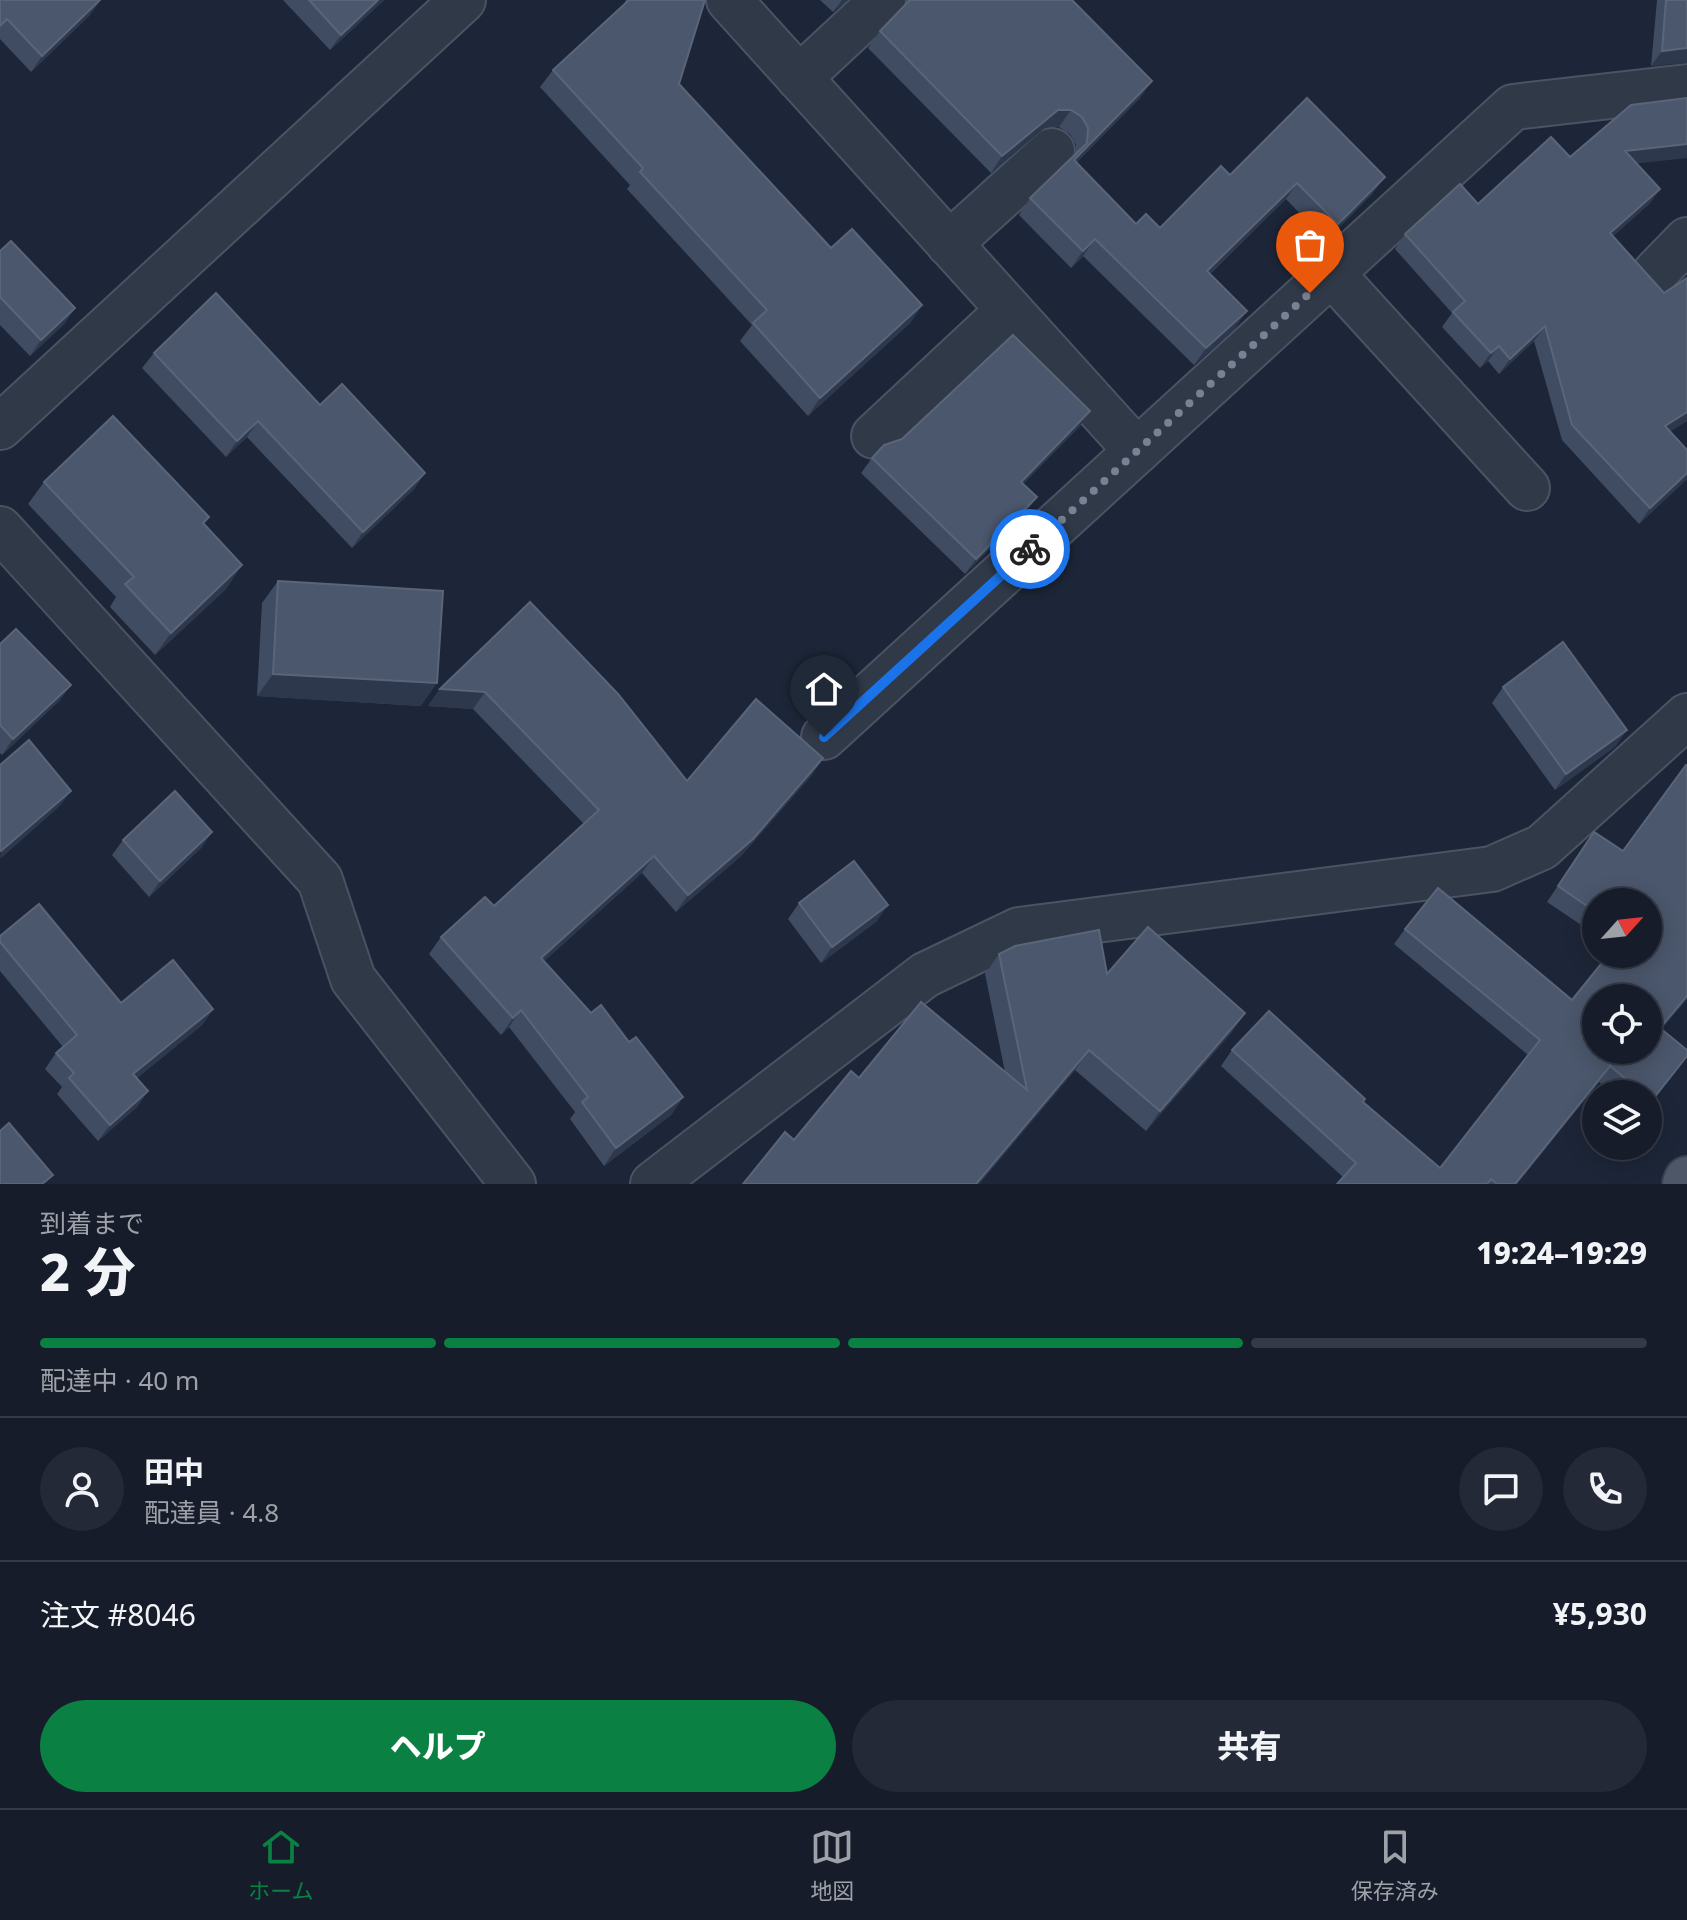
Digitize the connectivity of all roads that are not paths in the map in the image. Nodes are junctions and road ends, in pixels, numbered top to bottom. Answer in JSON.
{"nodes":[{"id":1,"x":463,"y":0,"type":"edge"},
{"id":2,"x":729,"y":0,"type":"edge"},
{"id":3,"x":883,"y":0,"type":"edge"},
{"id":4,"x":799,"y":78,"type":"junction"},
{"id":5,"x":1687,"y":87,"type":"edge"},
{"id":6,"x":1052,"y":151,"type":"dead end"},
{"id":7,"x":1687,"y":240,"type":"edge"},
{"id":8,"x":949,"y":244,"type":"junction"},
{"id":9,"x":1656,"y":272,"type":"dead end"},
{"id":10,"x":1331,"y":273,"type":"junction"},
{"id":11,"x":1009,"y":310,"type":"junction"},
{"id":12,"x":0,"y":427,"type":"edge"},
{"id":13,"x":874,"y":436,"type":"dead end"},
{"id":14,"x":1137,"y":451,"type":"junction"},
{"id":15,"x":1527,"y":488,"type":"dead end"},
{"id":16,"x":0,"y":529,"type":"edge"},
{"id":17,"x":1687,"y":716,"type":"edge"},
{"id":18,"x":824,"y":737,"type":"dead end"},
{"id":19,"x":513,"y":1184,"type":"edge"},
{"id":20,"x":653,"y":1184,"type":"edge"}],
"edges":[{"from":1,"to":12,"type":"street"},
{"from":2,"to":4,"type":"street"},
{"from":3,"to":4,"type":"street"},
{"from":4,"to":8,"type":"street"},
{"from":5,"to":10,"type":"street"},
{"from":6,"to":8,"type":"street"},
{"from":7,"to":9,"type":"street"},
{"from":8,"to":11,"type":"street"},
{"from":10,"to":14,"type":"street"},
{"from":10,"to":15,"type":"street"},
{"from":11,"to":13,"type":"street"},
{"from":11,"to":14,"type":"street"},
{"from":14,"to":18,"type":"street"},
{"from":16,"to":19,"type":"street"},
{"from":17,"to":20,"type":"street"}]}
